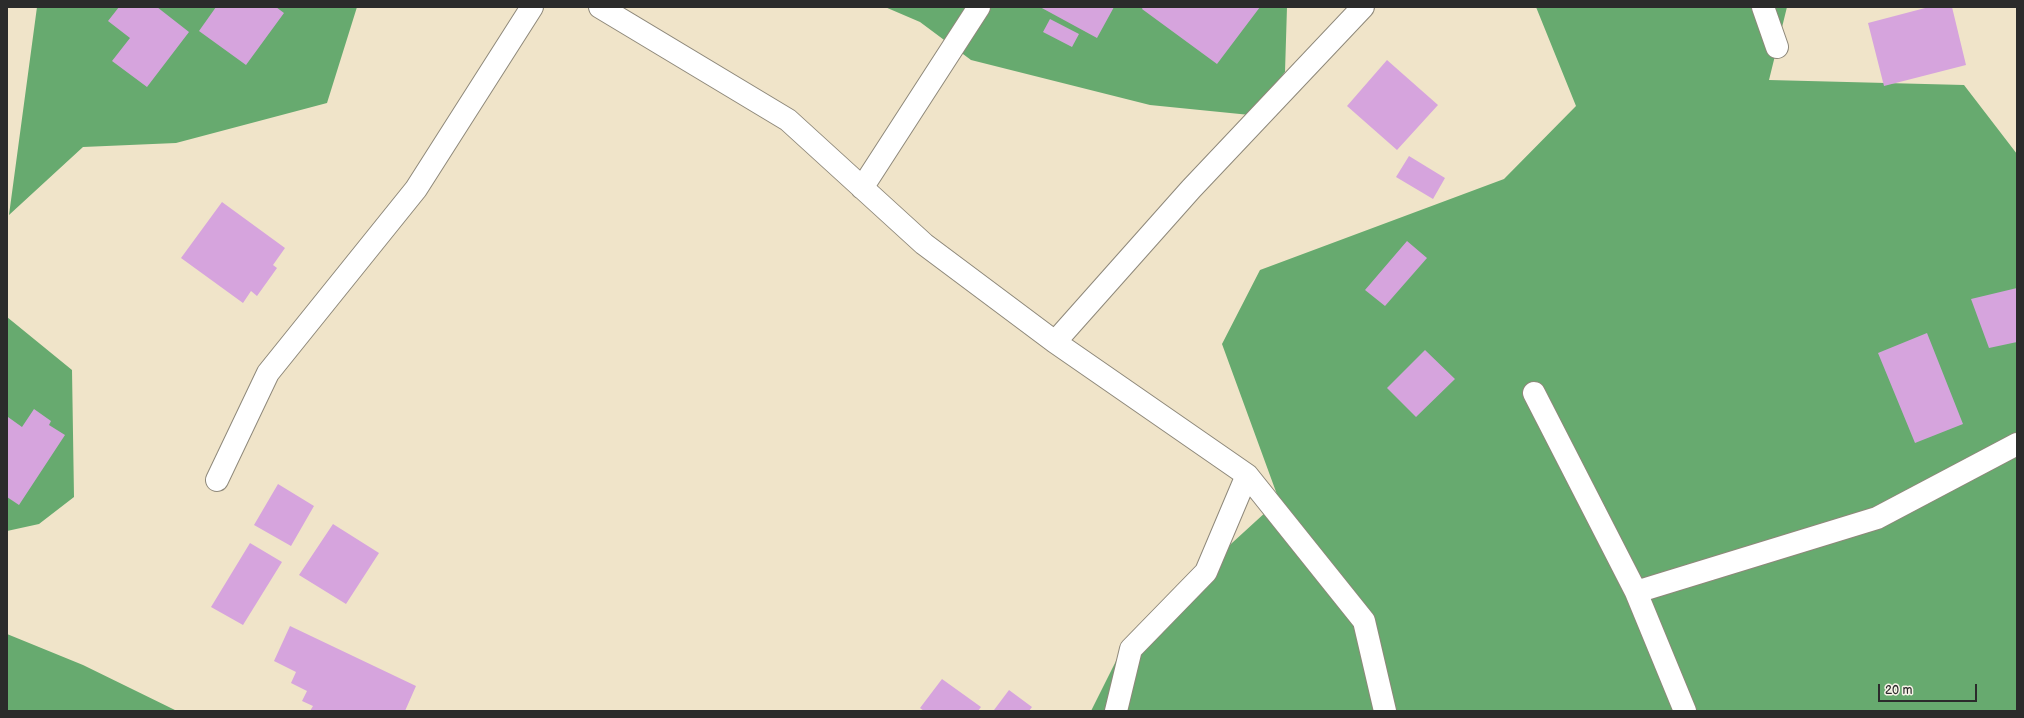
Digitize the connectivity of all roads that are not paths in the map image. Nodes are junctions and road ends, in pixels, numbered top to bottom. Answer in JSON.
{"nodes":[{"id":1,"x":532,"y":7,"type":"edge"},
{"id":2,"x":600,"y":7,"type":"edge"},
{"id":3,"x":979,"y":7,"type":"edge"},
{"id":4,"x":1363,"y":7,"type":"edge"},
{"id":5,"x":1763,"y":7,"type":"edge"},
{"id":6,"x":1777,"y":47,"type":"dead end"},
{"id":7,"x":862,"y":188,"type":"junction"},
{"id":8,"x":1055,"y":342,"type":"junction"},
{"id":9,"x":1534,"y":393,"type":"dead end"},
{"id":10,"x":2017,"y":444,"type":"edge"},
{"id":11,"x":1247,"y":475,"type":"junction"},
{"id":12,"x":217,"y":480,"type":"dead end"},
{"id":13,"x":1636,"y":592,"type":"junction"},
{"id":14,"x":1116,"y":711,"type":"edge"},
{"id":15,"x":1385,"y":711,"type":"edge"},
{"id":16,"x":1685,"y":711,"type":"edge"}],
"edges":[{"from":1,"to":12,"type":"street"},
{"from":2,"to":7,"type":"street"},
{"from":3,"to":7,"type":"street"},
{"from":4,"to":8,"type":"street"},
{"from":5,"to":6,"type":"street"},
{"from":7,"to":8,"type":"street"},
{"from":8,"to":11,"type":"street"},
{"from":9,"to":13,"type":"street"},
{"from":10,"to":13,"type":"street"},
{"from":11,"to":14,"type":"street"},
{"from":11,"to":15,"type":"street"},
{"from":13,"to":16,"type":"street"}]}
